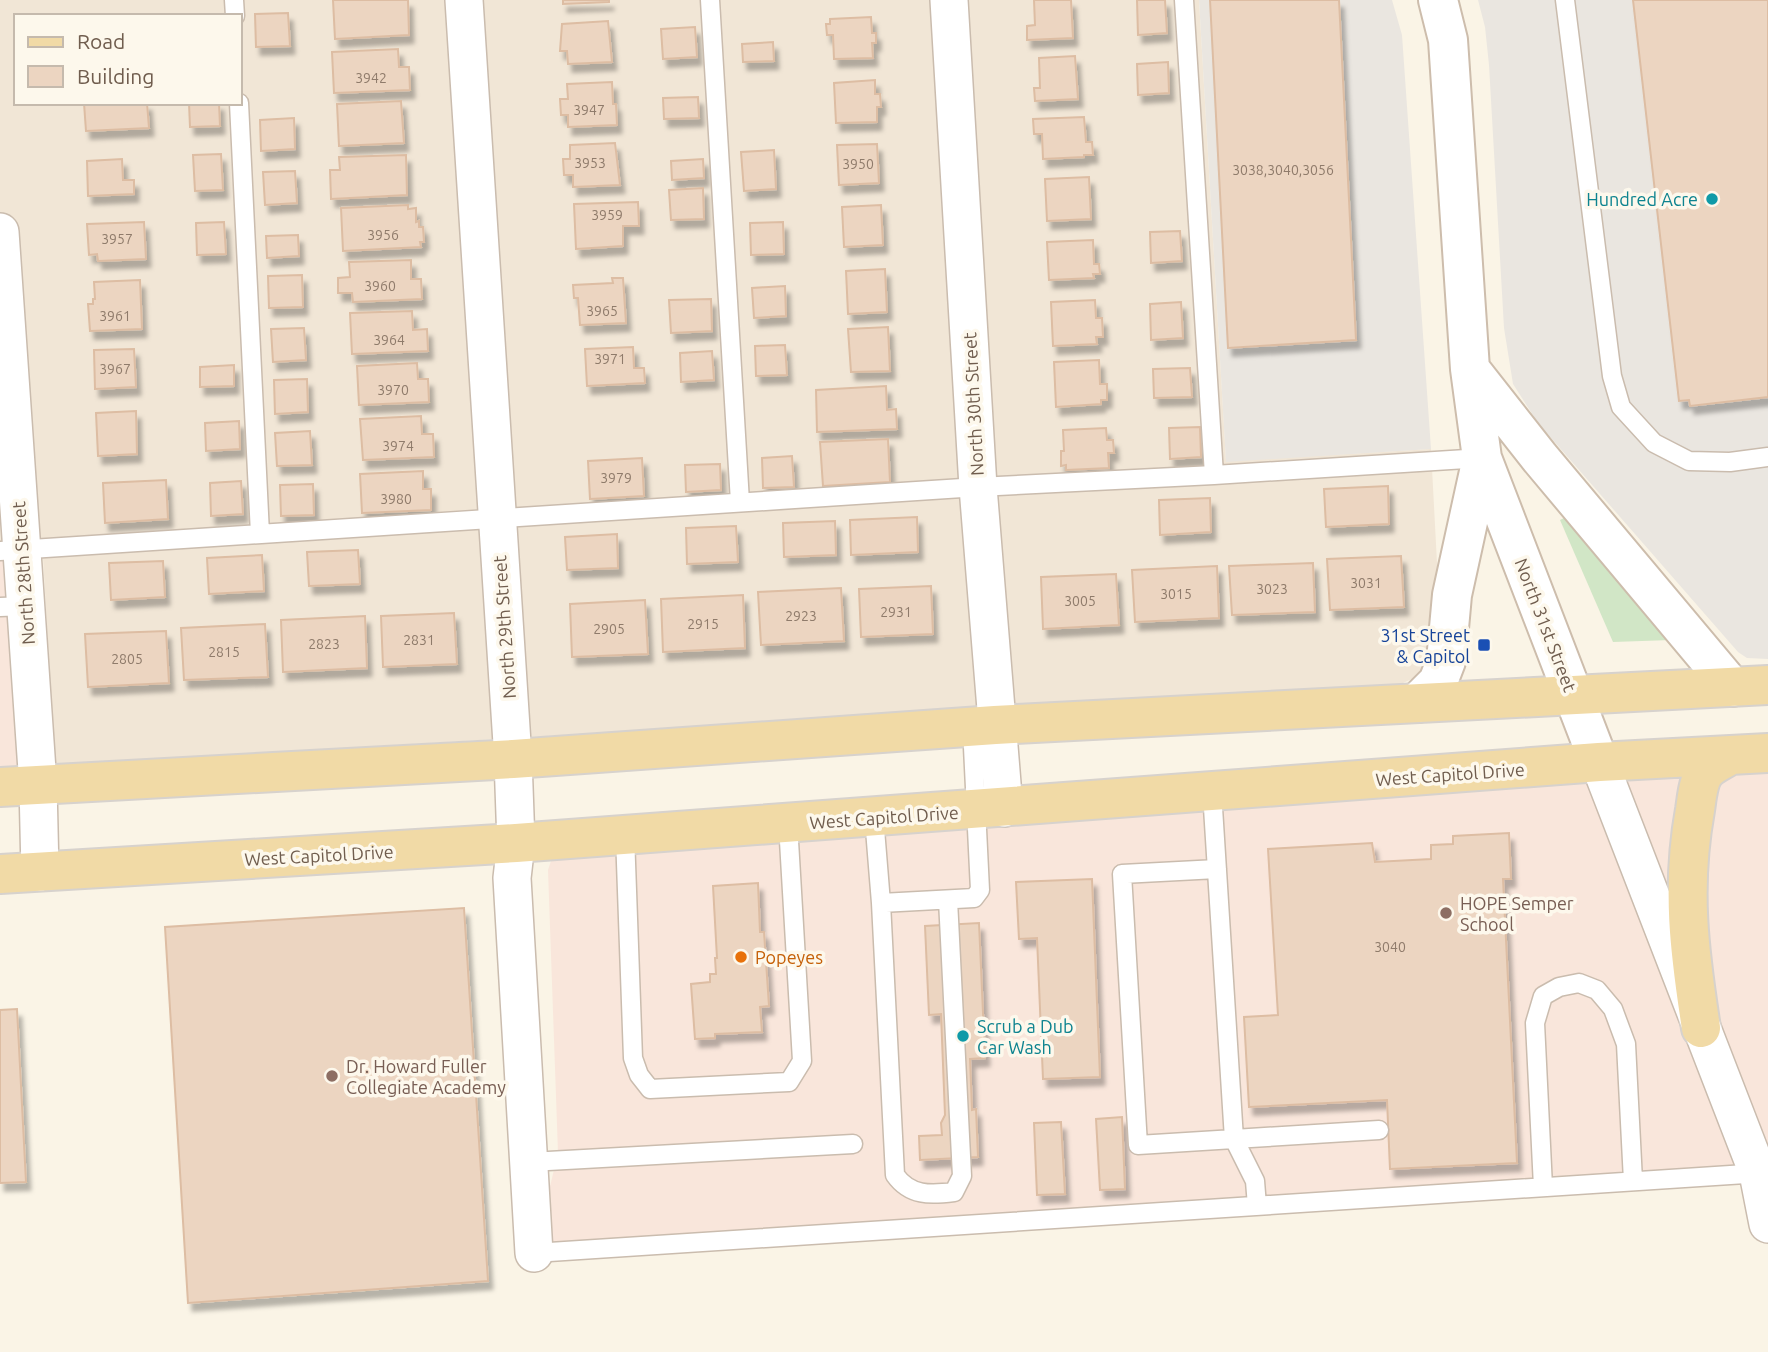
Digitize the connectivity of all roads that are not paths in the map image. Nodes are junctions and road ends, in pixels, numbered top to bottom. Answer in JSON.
{"nodes":[{"id":1,"x":464,"y":0,"type":"edge"},
{"id":2,"x":710,"y":0,"type":"edge"},
{"id":3,"x":949,"y":0,"type":"edge"},
{"id":4,"x":1184,"y":0,"type":"edge"},
{"id":5,"x":1438,"y":0,"type":"edge"},
{"id":6,"x":1566,"y":0,"type":"edge"},
{"id":7,"x":239,"y":105,"type":"edge"},
{"id":8,"x":0,"y":232,"type":"edge"},
{"id":9,"x":1470,"y":369,"type":"junction"},
{"id":10,"x":1768,"y":457,"type":"edge"},
{"id":11,"x":1482,"y":458,"type":"junction"},
{"id":12,"x":1214,"y":475,"type":"junction"},
{"id":13,"x":978,"y":487,"type":"junction"},
{"id":14,"x":740,"y":502,"type":"junction"},
{"id":15,"x":497,"y":519,"type":"junction"},
{"id":16,"x":260,"y":534,"type":"junction"},
{"id":17,"x":11,"y":550,"type":"edge"},
{"id":18,"x":13,"y":606,"type":"edge"},
{"id":19,"x":1750,"y":686,"type":"edge"},
{"id":20,"x":1573,"y":695,"type":"junction"},
{"id":21,"x":1417,"y":703,"type":"junction"},
{"id":22,"x":984,"y":726,"type":"junction"},
{"id":23,"x":1768,"y":753,"type":"edge"},
{"id":24,"x":1730,"y":755,"type":"junction"},
{"id":25,"x":513,"y":759,"type":"junction"},
{"id":26,"x":1600,"y":762,"type":"junction"},
{"id":27,"x":38,"y":785,"type":"junction"},
{"id":28,"x":0,"y":787,"type":"edge"},
{"id":29,"x":1212,"y":792,"type":"junction"},
{"id":30,"x":990,"y":809,"type":"junction"},
{"id":31,"x":874,"y":817,"type":"junction"},
{"id":32,"x":788,"y":824,"type":"junction"},
{"id":33,"x":625,"y":835,"type":"junction"},
{"id":34,"x":516,"y":843,"type":"junction"},
{"id":35,"x":1217,"y":869,"type":"junction"},
{"id":36,"x":40,"y":872,"type":"junction"},
{"id":37,"x":0,"y":874,"type":"edge"},
{"id":38,"x":948,"y":900,"type":"junction"},
{"id":39,"x":881,"y":903,"type":"junction"},
{"id":40,"x":1701,"y":1028,"type":"junction"},
{"id":41,"x":1379,"y":1130,"type":"dead end"},
{"id":42,"x":1234,"y":1139,"type":"junction"},
{"id":43,"x":853,"y":1144,"type":"dead end"},
{"id":44,"x":530,"y":1162,"type":"junction"},
{"id":45,"x":1763,"y":1173,"type":"edge"},
{"id":46,"x":1633,"y":1181,"type":"junction"},
{"id":47,"x":1543,"y":1187,"type":"junction"},
{"id":48,"x":1257,"y":1206,"type":"junction"},
{"id":49,"x":1768,"y":1224,"type":"edge"},
{"id":50,"x":534,"y":1253,"type":"joint"}],
"edges":[{"from":1,"to":15,"type":"street","name":"North 29th Street"},
{"from":2,"to":14,"type":"lane"},
{"from":3,"to":13,"type":"street","name":"North 30th Street"},
{"from":4,"to":12,"type":"lane"},
{"from":5,"to":9,"type":"main road","name":"North 31st Street"},
{"from":6,"to":10,"type":"lane"},
{"from":7,"to":16,"type":"lane"},
{"from":8,"to":17,"type":"street","name":"North 28th Street"},
{"from":9,"to":11,"type":"main road","name":"North 31st Street"},
{"from":9,"to":19,"type":"main road"},
{"from":11,"to":12,"type":"lane"},
{"from":11,"to":20,"type":"main road","name":"North 31st Street"},
{"from":11,"to":21,"type":"main road"},
{"from":12,"to":13,"type":"lane"},
{"from":13,"to":14,"type":"lane"},
{"from":13,"to":22,"type":"street","name":"North 30th Street"},
{"from":14,"to":15,"type":"lane"},
{"from":15,"to":16,"type":"lane"},
{"from":15,"to":25,"type":"street","name":"North 29th Street"},
{"from":16,"to":17,"type":"lane"},
{"from":17,"to":18,"type":"street","name":"North 28th Street"},
{"from":18,"to":27,"type":"street","name":"North 28th Street"},
{"from":19,"to":20,"type":"main road"},
{"from":20,"to":21,"type":"main road"},
{"from":20,"to":26,"type":"main road","name":"North 31st Street"},
{"from":21,"to":22,"type":"main road"},
{"from":22,"to":25,"type":"main road"},
{"from":22,"to":30,"type":"street","name":"North 30th Street"},
{"from":23,"to":24,"type":"main road","name":"West Capitol Drive"},
{"from":24,"to":26,"type":"main road","name":"West Capitol Drive"},
{"from":24,"to":40,"type":"main road"},
{"from":25,"to":27,"type":"main road"},
{"from":25,"to":34,"type":"street","name":"North 29th Street"},
{"from":26,"to":29,"type":"main road","name":"West Capitol Drive"},
{"from":26,"to":40,"type":"street","name":"North 31st Street"},
{"from":27,"to":28,"type":"main road"},
{"from":27,"to":36,"type":"street","name":"North 28th Street"},
{"from":29,"to":30,"type":"main road","name":"West Capitol Drive"},
{"from":29,"to":35,"type":"lane"},
{"from":30,"to":31,"type":"main road","name":"West Capitol Drive"},
{"from":30,"to":38,"type":"lane"},
{"from":31,"to":32,"type":"main road","name":"West Capitol Drive"},
{"from":31,"to":39,"type":"lane"},
{"from":32,"to":33,"type":"main road","name":"West Capitol Drive"},
{"from":32,"to":33,"type":"lane"},
{"from":33,"to":34,"type":"main road","name":"West Capitol Drive"},
{"from":34,"to":36,"type":"main road","name":"West Capitol Drive"},
{"from":34,"to":44,"type":"street","name":"North 29th Street"},
{"from":35,"to":42,"type":"lane"},
{"from":35,"to":42,"type":"lane"},
{"from":36,"to":37,"type":"main road","name":"West Capitol Drive"},
{"from":38,"to":39,"type":"lane"},
{"from":38,"to":39,"type":"lane"},
{"from":40,"to":45,"type":"street","name":"North 31st Street"},
{"from":41,"to":42,"type":"lane"},
{"from":42,"to":48,"type":"lane"},
{"from":43,"to":44,"type":"lane"},
{"from":44,"to":50,"type":"street","name":"North 29th Street"},
{"from":45,"to":46,"type":"lane"},
{"from":45,"to":49,"type":"street","name":"North 31st Street"},
{"from":46,"to":47,"type":"lane"},
{"from":46,"to":47,"type":"lane"},
{"from":47,"to":48,"type":"lane"},
{"from":48,"to":50,"type":"lane"}]}
